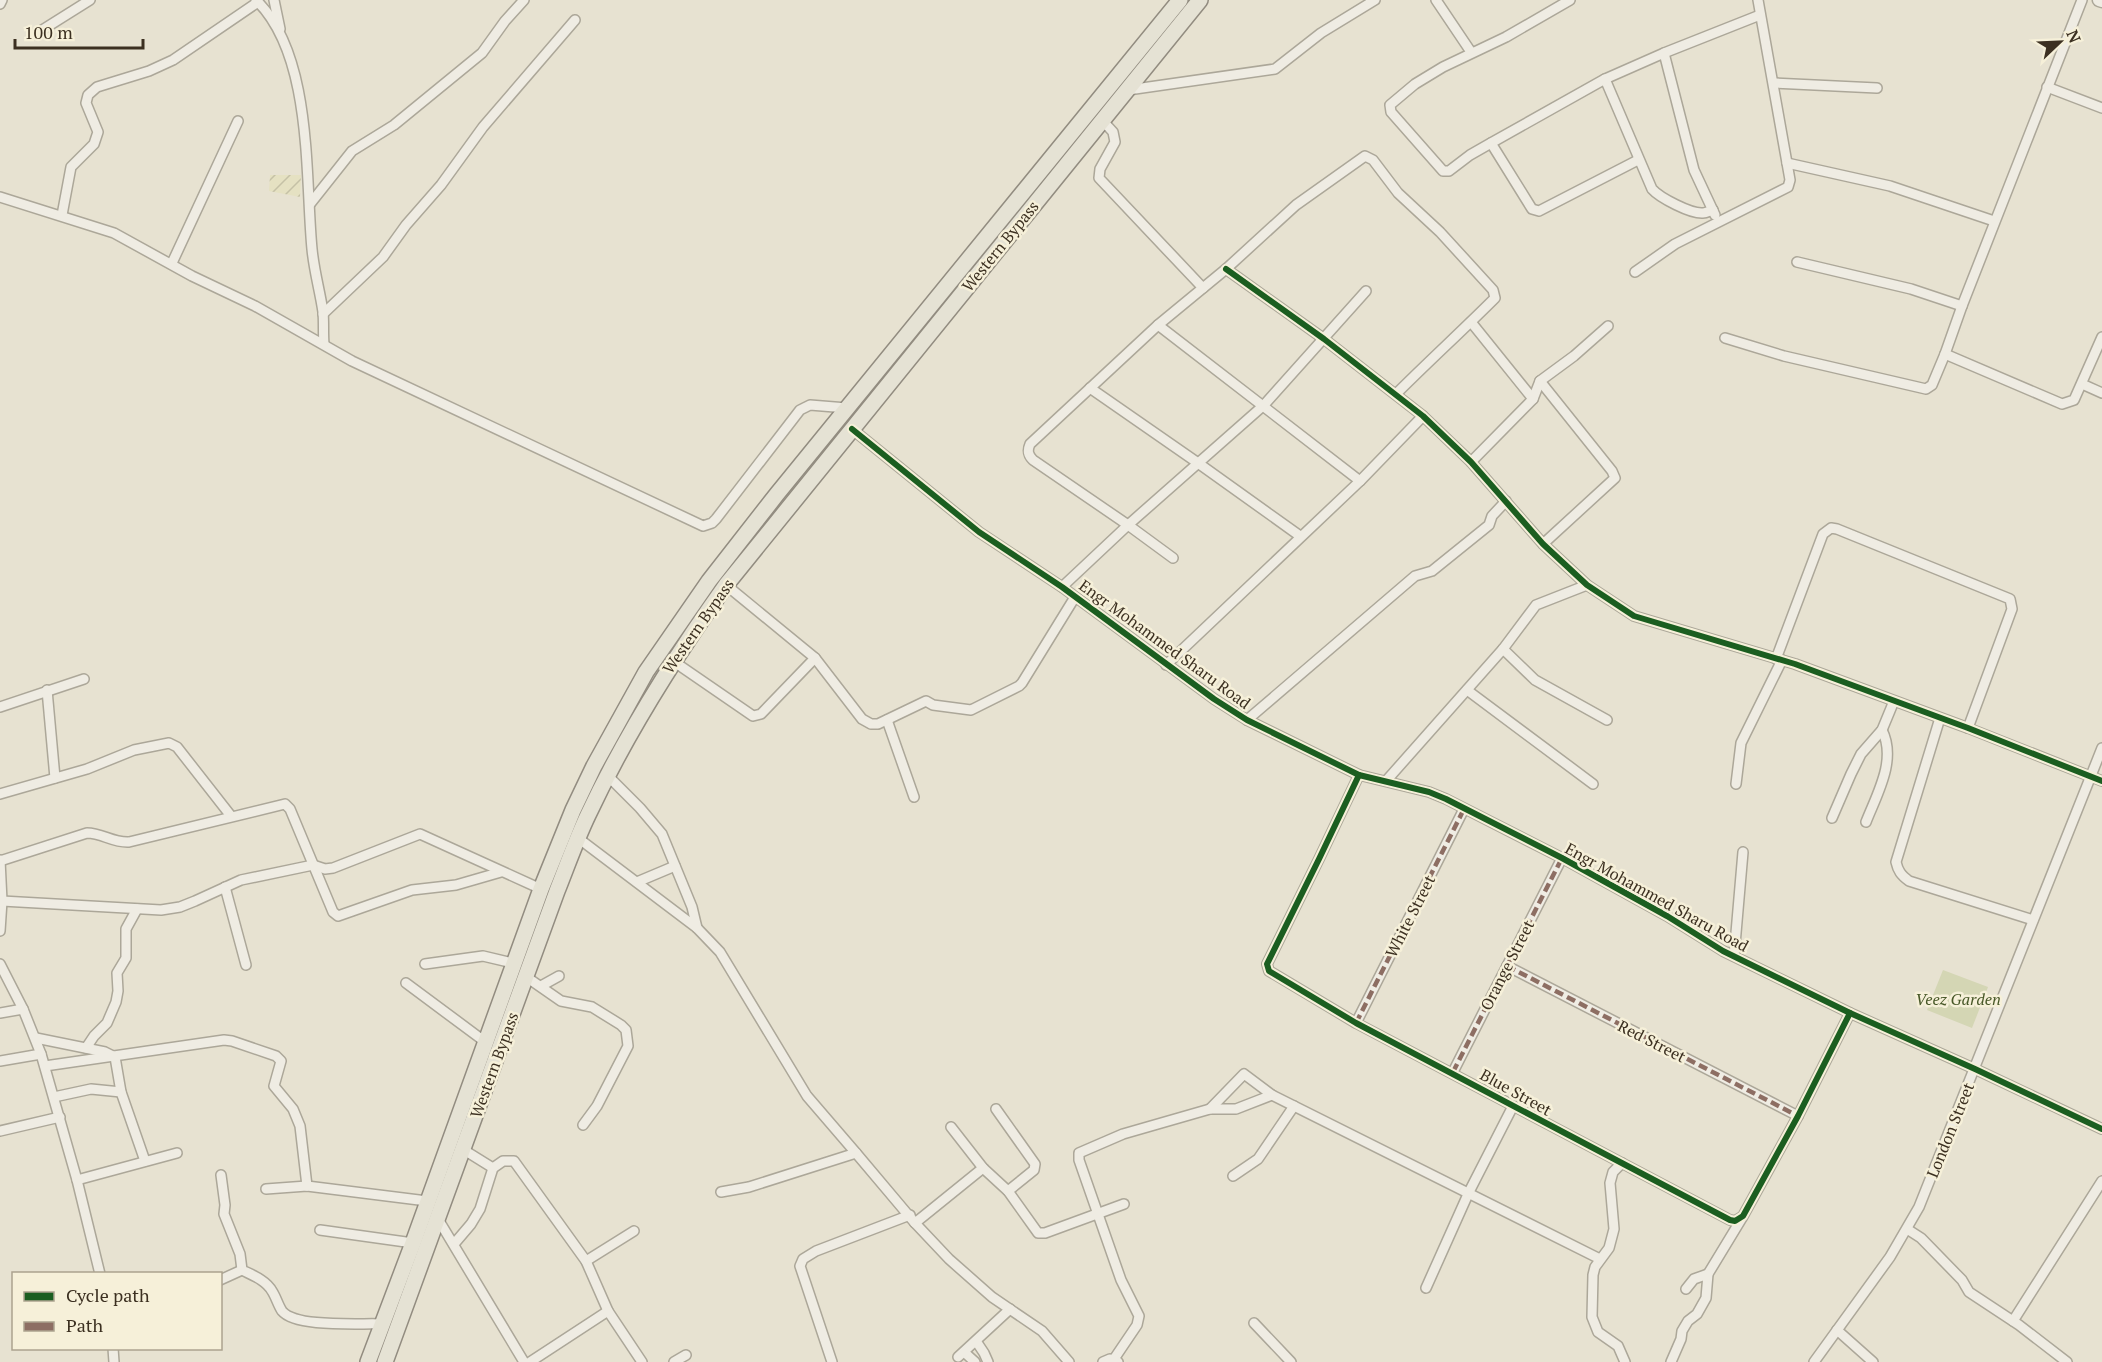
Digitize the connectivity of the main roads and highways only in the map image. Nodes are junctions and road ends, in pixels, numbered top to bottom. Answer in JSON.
{"nodes":[{"id":1,"x":1180,"y":0,"type":"edge"},
{"id":2,"x":1200,"y":0,"type":"edge"},
{"id":3,"x":477,"y":1062,"type":"junction"},
{"id":4,"x":492,"y":1068,"type":"junction"},
{"id":5,"x":368,"y":1362,"type":"edge"},
{"id":6,"x":385,"y":1362,"type":"edge"}],
"edges":[{"from":1,"to":3,"type":"main road","name":"Western Bypass"},
{"from":2,"to":4,"type":"main road","name":"Western Bypass"},
{"from":3,"to":4,"type":"main road"},
{"from":3,"to":5,"type":"main road","name":"Western Bypass"},
{"from":4,"to":6,"type":"main road","name":"Western Bypass"}]}
